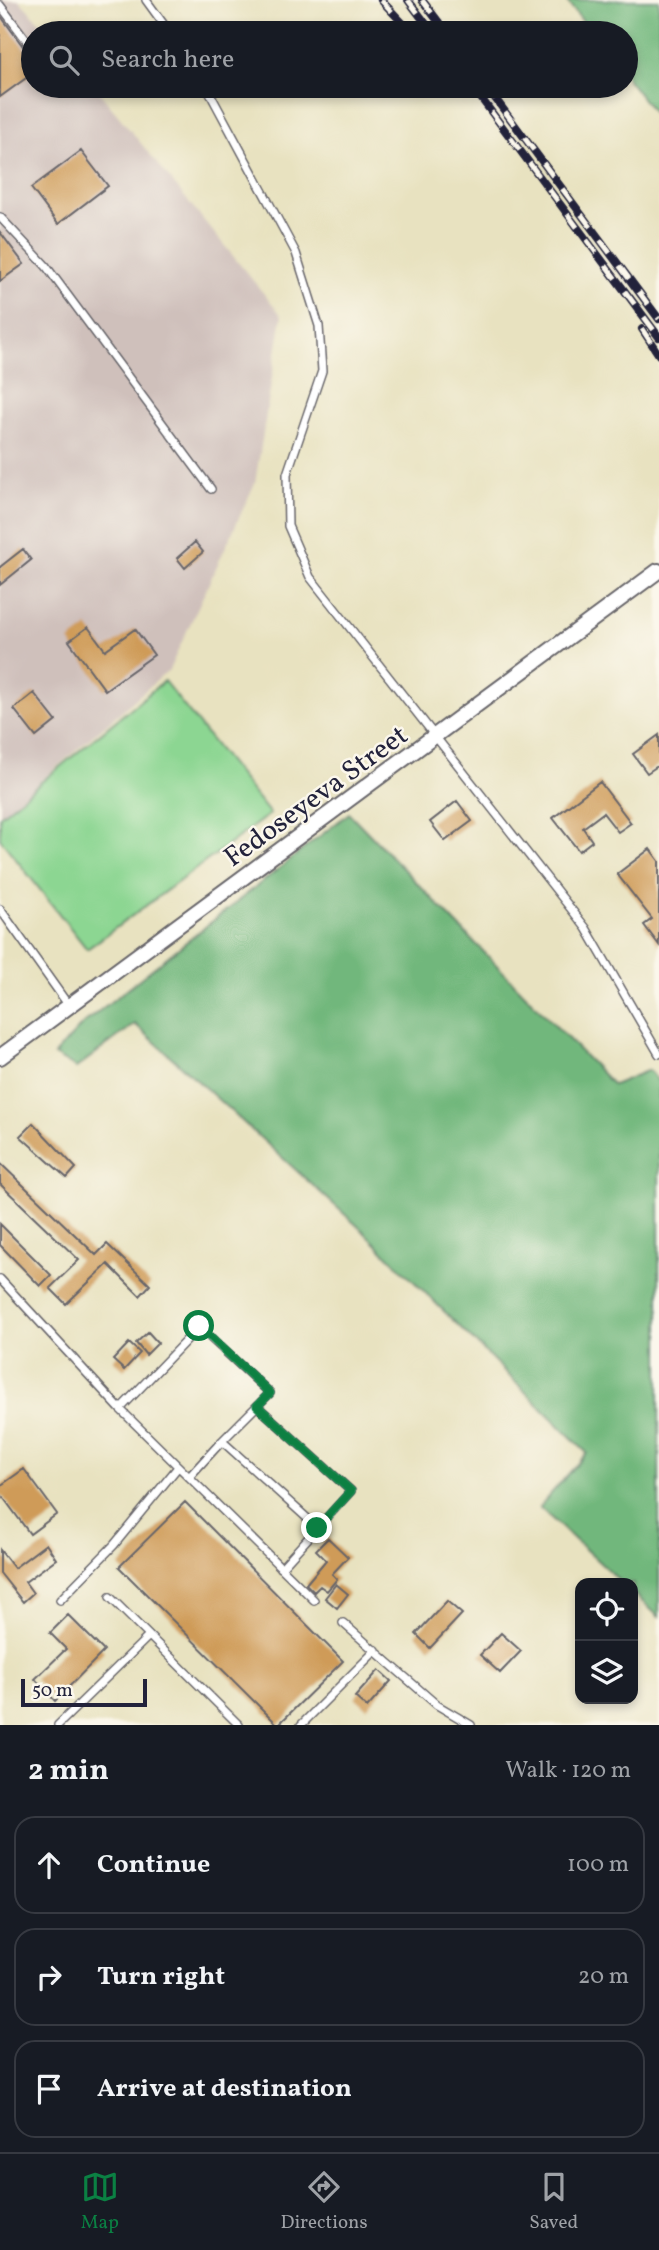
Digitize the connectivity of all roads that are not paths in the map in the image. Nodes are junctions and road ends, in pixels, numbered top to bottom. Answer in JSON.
{"nodes":[{"id":1,"x":146,"y":0,"type":"edge"},
{"id":2,"x":0,"y":5,"type":"edge"},
{"id":3,"x":161,"y":21,"type":"edge"},
{"id":4,"x":21,"y":34,"type":"edge"},
{"id":5,"x":212,"y":98,"type":"edge"},
{"id":6,"x":0,"y":217,"type":"edge"},
{"id":7,"x":211,"y":489,"type":"dead end"},
{"id":8,"x":658,"y":571,"type":"edge"},
{"id":9,"x":435,"y":737,"type":"junction"},
{"id":10,"x":0,"y":909,"type":"edge"},
{"id":11,"x":69,"y":1006,"type":"junction"},
{"id":12,"x":659,"y":1054,"type":"edge"},
{"id":13,"x":0,"y":1057,"type":"edge"},
{"id":14,"x":0,"y":1279,"type":"edge"},
{"id":15,"x":257,"y":1406,"type":"junction"},
{"id":16,"x":120,"y":1409,"type":"junction"},
{"id":17,"x":222,"y":1441,"type":"junction"},
{"id":18,"x":178,"y":1467,"type":"junction"},
{"id":19,"x":189,"y":1477,"type":"junction"},
{"id":20,"x":317,"y":1528,"type":"junction"},
{"id":21,"x":281,"y":1568,"type":"junction"},
{"id":22,"x":110,"y":1597,"type":"dead end"},
{"id":23,"x":60,"y":1600,"type":"dead end"},
{"id":24,"x":314,"y":1600,"type":"dead end"},
{"id":25,"x":343,"y":1623,"type":"dead end"},
{"id":26,"x":148,"y":1637,"type":"junction"},
{"id":27,"x":376,"y":1650,"type":"junction"},
{"id":28,"x":58,"y":1725,"type":"edge"},
{"id":29,"x":239,"y":1725,"type":"edge"},
{"id":30,"x":302,"y":1725,"type":"edge"},
{"id":31,"x":471,"y":1725,"type":"edge"}],
"edges":[{"from":1,"to":3,"type":"lane"},
{"from":2,"to":4,"type":"lane"},
{"from":5,"to":9,"type":"lane"},
{"from":6,"to":7,"type":"lane"},
{"from":8,"to":9,"type":"street","name":"Fedoseyeva Street"},
{"from":9,"to":11,"type":"street","name":"Fedoseyeva Street"},
{"from":9,"to":12,"type":"lane"},
{"from":10,"to":11,"type":"lane"},
{"from":11,"to":13,"type":"street","name":"Fedoseyeva Street"},
{"from":14,"to":16,"type":"lane"},
{"from":15,"to":16,"type":"lane"},
{"from":15,"to":17,"type":"lane"},
{"from":15,"to":20,"type":"lane"},
{"from":16,"to":18,"type":"lane"},
{"from":17,"to":19,"type":"lane"},
{"from":17,"to":20,"type":"lane"},
{"from":18,"to":19,"type":"lane"},
{"from":18,"to":23,"type":"lane"},
{"from":19,"to":21,"type":"lane"},
{"from":20,"to":21,"type":"lane"},
{"from":21,"to":24,"type":"lane"},
{"from":22,"to":26,"type":"lane"},
{"from":25,"to":27,"type":"lane"},
{"from":26,"to":28,"type":"lane"},
{"from":26,"to":29,"type":"lane"},
{"from":27,"to":30,"type":"lane"},
{"from":27,"to":31,"type":"lane"}]}
